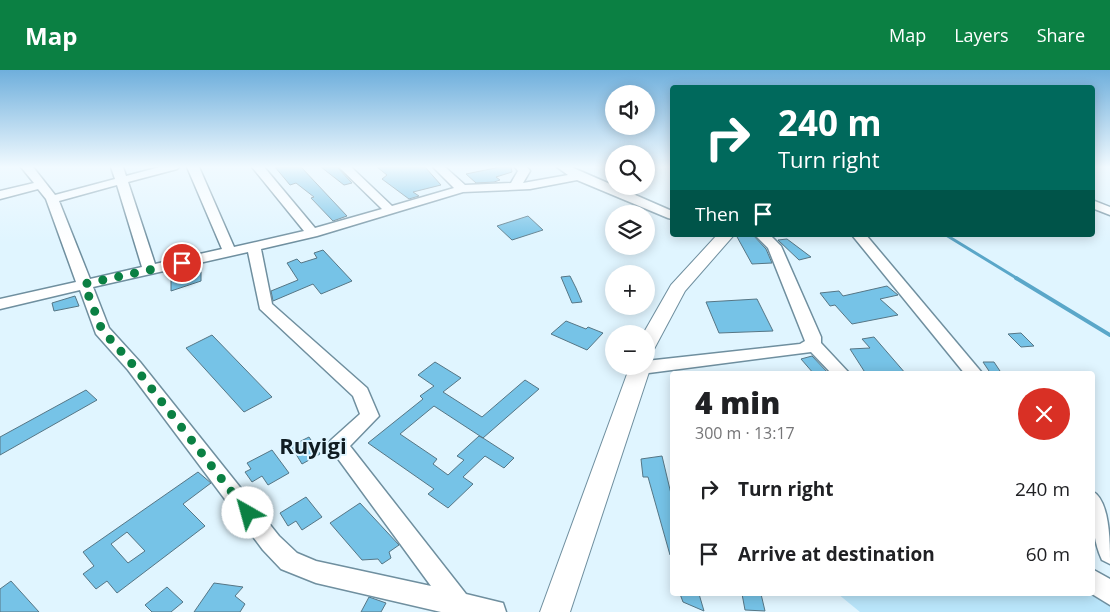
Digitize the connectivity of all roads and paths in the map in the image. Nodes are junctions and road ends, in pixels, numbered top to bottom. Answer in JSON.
{"nodes":[{"id":1,"x":47,"y":192,"type":"edge"},
{"id":2,"x":77,"y":192,"type":"edge"},
{"id":3,"x":127,"y":192,"type":"edge"},
{"id":4,"x":204,"y":192,"type":"edge"},
{"id":5,"x":279,"y":192,"type":"edge"},
{"id":6,"x":371,"y":192,"type":"edge"},
{"id":7,"x":450,"y":192,"type":"edge"},
{"id":8,"x":617,"y":192,"type":"edge"},
{"id":9,"x":52,"y":199,"type":"junction"},
{"id":10,"x":1095,"y":205,"type":"edge"},
{"id":11,"x":389,"y":209,"type":"junction"},
{"id":12,"x":1110,"y":211,"type":"edge"},
{"id":13,"x":670,"y":214,"type":"edge"},
{"id":14,"x":312,"y":233,"type":"junction"},
{"id":15,"x":722,"y":237,"type":"edge"},
{"id":16,"x":764,"y":237,"type":"edge"},
{"id":17,"x":860,"y":237,"type":"edge"},
{"id":18,"x":254,"y":247,"type":"junction"},
{"id":19,"x":230,"y":253,"type":"junction"},
{"id":20,"x":150,"y":270,"type":"junction"},
{"id":21,"x":84,"y":284,"type":"junction"},
{"id":22,"x":0,"y":304,"type":"edge"},
{"id":23,"x":655,"y":335,"type":"edge"},
{"id":24,"x":813,"y":344,"type":"junction"},
{"id":25,"x":655,"y":359,"type":"edge"},
{"id":26,"x":839,"y":371,"type":"edge"},
{"id":27,"x":972,"y":371,"type":"edge"},
{"id":28,"x":638,"y":375,"type":"edge"},
{"id":29,"x":1095,"y":505,"type":"edge"},
{"id":30,"x":1110,"y":546,"type":"edge"},
{"id":31,"x":1110,"y":553,"type":"edge"},
{"id":32,"x":1095,"y":582,"type":"edge"},
{"id":33,"x":1110,"y":593,"type":"edge"},
{"id":34,"x":458,"y":602,"type":"junction"},
{"id":35,"x":494,"y":612,"type":"edge"},
{"id":36,"x":555,"y":612,"type":"edge"}],
"edges":[{"from":1,"to":9,"type":"street"},
{"from":2,"to":9,"type":"street"},
{"from":3,"to":20,"type":"street"},
{"from":4,"to":19,"type":"street"},
{"from":5,"to":14,"type":"street"},
{"from":6,"to":11,"type":"street"},
{"from":7,"to":11,"type":"street"},
{"from":8,"to":13,"type":"street"},
{"from":9,"to":21,"type":"street"},
{"from":10,"to":12,"type":"street"},
{"from":11,"to":14,"type":"street"},
{"from":14,"to":18,"type":"street"},
{"from":15,"to":23,"type":"main road"},
{"from":16,"to":24,"type":"street"},
{"from":17,"to":27,"type":"street"},
{"from":18,"to":19,"type":"street"},
{"from":18,"to":34,"type":"street"},
{"from":19,"to":20,"type":"street"},
{"from":20,"to":21,"type":"street"},
{"from":21,"to":22,"type":"street"},
{"from":21,"to":34,"type":"street"},
{"from":24,"to":25,"type":"street"},
{"from":24,"to":26,"type":"street"},
{"from":28,"to":36,"type":"main road"},
{"from":29,"to":30,"type":"street"},
{"from":30,"to":31,"type":"street"},
{"from":32,"to":33,"type":"street"},
{"from":34,"to":35,"type":"street"}]}
